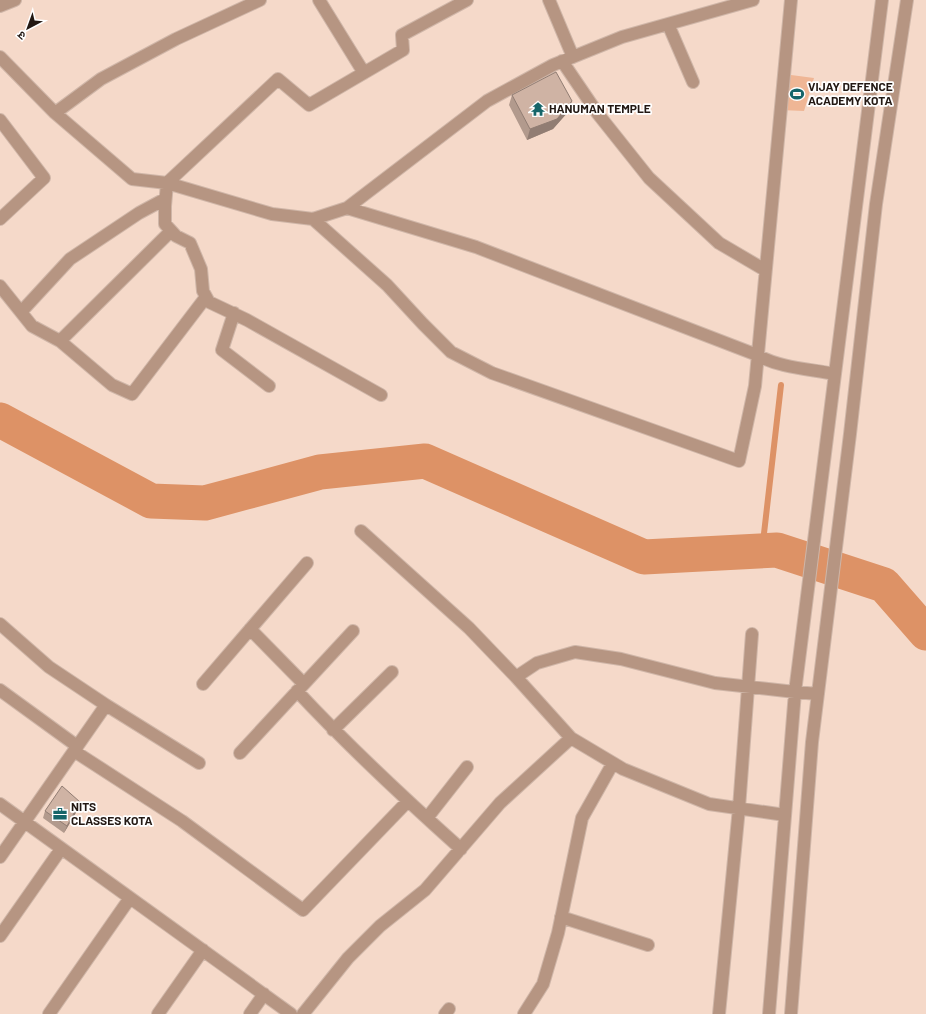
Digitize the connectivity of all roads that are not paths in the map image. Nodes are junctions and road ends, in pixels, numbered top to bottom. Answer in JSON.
{"nodes":[{"id":1,"x":15,"y":0,"type":"edge"},
{"id":2,"x":260,"y":0,"type":"edge"},
{"id":3,"x":319,"y":0,"type":"edge"},
{"id":4,"x":467,"y":0,"type":"edge"},
{"id":5,"x":549,"y":0,"type":"edge"},
{"id":6,"x":753,"y":0,"type":"edge"},
{"id":7,"x":791,"y":0,"type":"edge"},
{"id":8,"x":882,"y":0,"type":"edge"},
{"id":9,"x":907,"y":0,"type":"edge"},
{"id":10,"x":0,"y":6,"type":"edge"},
{"id":11,"x":668,"y":24,"type":"junction"},
{"id":12,"x":0,"y":57,"type":"edge"},
{"id":13,"x":567,"y":59,"type":"junction"},
{"id":14,"x":364,"y":73,"type":"junction"},
{"id":15,"x":693,"y":82,"type":"dead end"},
{"id":16,"x":55,"y":113,"type":"junction"},
{"id":17,"x":0,"y":120,"type":"edge"},
{"id":18,"x":167,"y":182,"type":"junction"},
{"id":19,"x":165,"y":198,"type":"junction"},
{"id":20,"x":347,"y":208,"type":"junction"},
{"id":21,"x":0,"y":219,"type":"edge"},
{"id":22,"x":313,"y":219,"type":"junction"},
{"id":23,"x":171,"y":231,"type":"junction"},
{"id":24,"x":765,"y":270,"type":"junction"},
{"id":25,"x":0,"y":286,"type":"edge"},
{"id":26,"x":206,"y":297,"type":"junction"},
{"id":27,"x":21,"y":312,"type":"junction"},
{"id":28,"x":234,"y":313,"type":"junction"},
{"id":29,"x":60,"y":341,"type":"junction"},
{"id":30,"x":757,"y":355,"type":"junction"},
{"id":31,"x":835,"y":374,"type":"junction"},
{"id":32,"x":268,"y":386,"type":"dead end"},
{"id":33,"x":381,"y":395,"type":"dead end"},
{"id":34,"x":361,"y":531,"type":"dead end"},
{"id":35,"x":307,"y":563,"type":"dead end"},
{"id":36,"x":0,"y":624,"type":"edge"},
{"id":37,"x":250,"y":629,"type":"junction"},
{"id":38,"x":353,"y":631,"type":"dead end"},
{"id":39,"x":752,"y":634,"type":"dead end"},
{"id":40,"x":392,"y":672,"type":"dead end"},
{"id":41,"x":516,"y":677,"type":"junction"},
{"id":42,"x":203,"y":684,"type":"dead end"},
{"id":43,"x":301,"y":687,"type":"junction"},
{"id":44,"x":748,"y":687,"type":"junction"},
{"id":45,"x":0,"y":690,"type":"edge"},
{"id":46,"x":796,"y":692,"type":"junction"},
{"id":47,"x":818,"y":694,"type":"junction"},
{"id":48,"x":106,"y":705,"type":"junction"},
{"id":49,"x":333,"y":730,"type":"junction"},
{"id":50,"x":571,"y":738,"type":"junction"},
{"id":51,"x":76,"y":748,"type":"junction"},
{"id":52,"x":240,"y":753,"type":"dead end"},
{"id":53,"x":199,"y":763,"type":"dead end"},
{"id":54,"x":613,"y":763,"type":"junction"},
{"id":55,"x":467,"y":767,"type":"dead end"},
{"id":56,"x":408,"y":801,"type":"junction"},
{"id":57,"x":0,"y":804,"type":"edge"},
{"id":58,"x":738,"y":808,"type":"junction"},
{"id":59,"x":785,"y":815,"type":"junction"},
{"id":60,"x":426,"y":818,"type":"junction"},
{"id":61,"x":25,"y":822,"type":"junction"},
{"id":62,"x":61,"y":849,"type":"junction"},
{"id":63,"x":461,"y":849,"type":"junction"},
{"id":64,"x":0,"y":857,"type":"edge"},
{"id":65,"x":130,"y":898,"type":"junction"},
{"id":66,"x":561,"y":918,"type":"junction"},
{"id":67,"x":0,"y":936,"type":"edge"},
{"id":68,"x":648,"y":945,"type":"dead end"},
{"id":69,"x":203,"y":950,"type":"junction"},
{"id":70,"x":264,"y":994,"type":"junction"},
{"id":71,"x":49,"y":1014,"type":"edge"},
{"id":72,"x":158,"y":1014,"type":"edge"},
{"id":73,"x":250,"y":1014,"type":"edge"},
{"id":74,"x":291,"y":1014,"type":"edge"},
{"id":75,"x":303,"y":1014,"type":"edge"},
{"id":76,"x":524,"y":1014,"type":"edge"},
{"id":77,"x":719,"y":1014,"type":"edge"},
{"id":78,"x":769,"y":1014,"type":"edge"},
{"id":79,"x":791,"y":1014,"type":"edge"}],
"edges":[{"from":1,"to":10,"type":"street"},
{"from":2,"to":16,"type":"street"},
{"from":3,"to":14,"type":"street"},
{"from":4,"to":14,"type":"street"},
{"from":5,"to":13,"type":"street"},
{"from":6,"to":11,"type":"street"},
{"from":7,"to":24,"type":"street"},
{"from":8,"to":31,"type":"street"},
{"from":9,"to":47,"type":"street"},
{"from":11,"to":13,"type":"street"},
{"from":11,"to":15,"type":"street"},
{"from":12,"to":16,"type":"street"},
{"from":13,"to":20,"type":"street"},
{"from":13,"to":24,"type":"street"},
{"from":14,"to":18,"type":"street"},
{"from":16,"to":18,"type":"street"},
{"from":17,"to":21,"type":"street"},
{"from":18,"to":19,"type":"street"},
{"from":18,"to":22,"type":"street"},
{"from":19,"to":23,"type":"street"},
{"from":19,"to":27,"type":"street"},
{"from":20,"to":22,"type":"street"},
{"from":20,"to":30,"type":"street"},
{"from":22,"to":30,"type":"street"},
{"from":23,"to":26,"type":"street"},
{"from":23,"to":29,"type":"street"},
{"from":24,"to":30,"type":"street"},
{"from":25,"to":27,"type":"street"},
{"from":26,"to":28,"type":"street"},
{"from":26,"to":29,"type":"street"},
{"from":27,"to":29,"type":"street"},
{"from":28,"to":32,"type":"street"},
{"from":28,"to":33,"type":"street"},
{"from":30,"to":31,"type":"street"},
{"from":31,"to":46,"type":"street"},
{"from":34,"to":41,"type":"street"},
{"from":35,"to":37,"type":"street"},
{"from":36,"to":48,"type":"street"},
{"from":37,"to":42,"type":"street"},
{"from":37,"to":43,"type":"street"},
{"from":38,"to":43,"type":"street"},
{"from":39,"to":44,"type":"street"},
{"from":40,"to":49,"type":"street"},
{"from":41,"to":44,"type":"street"},
{"from":41,"to":50,"type":"street"},
{"from":43,"to":49,"type":"street"},
{"from":43,"to":52,"type":"street"},
{"from":44,"to":46,"type":"street"},
{"from":44,"to":58,"type":"street"},
{"from":45,"to":51,"type":"street"},
{"from":46,"to":47,"type":"street"},
{"from":46,"to":59,"type":"street"},
{"from":47,"to":79,"type":"street"},
{"from":48,"to":51,"type":"street"},
{"from":48,"to":53,"type":"street"},
{"from":49,"to":56,"type":"street"},
{"from":50,"to":54,"type":"street"},
{"from":50,"to":63,"type":"street"},
{"from":51,"to":56,"type":"street"},
{"from":51,"to":61,"type":"street"},
{"from":54,"to":58,"type":"street"},
{"from":54,"to":66,"type":"street"},
{"from":55,"to":60,"type":"street"},
{"from":56,"to":60,"type":"street"},
{"from":57,"to":61,"type":"street"},
{"from":58,"to":59,"type":"street"},
{"from":58,"to":77,"type":"street"},
{"from":59,"to":78,"type":"street"},
{"from":60,"to":63,"type":"street"},
{"from":61,"to":62,"type":"street"},
{"from":61,"to":64,"type":"street"},
{"from":62,"to":65,"type":"street"},
{"from":62,"to":67,"type":"street"},
{"from":63,"to":75,"type":"street"},
{"from":65,"to":69,"type":"street"},
{"from":65,"to":71,"type":"street"},
{"from":66,"to":68,"type":"street"},
{"from":66,"to":76,"type":"street"},
{"from":69,"to":70,"type":"street"},
{"from":69,"to":72,"type":"street"},
{"from":70,"to":73,"type":"street"},
{"from":70,"to":74,"type":"street"}]}
